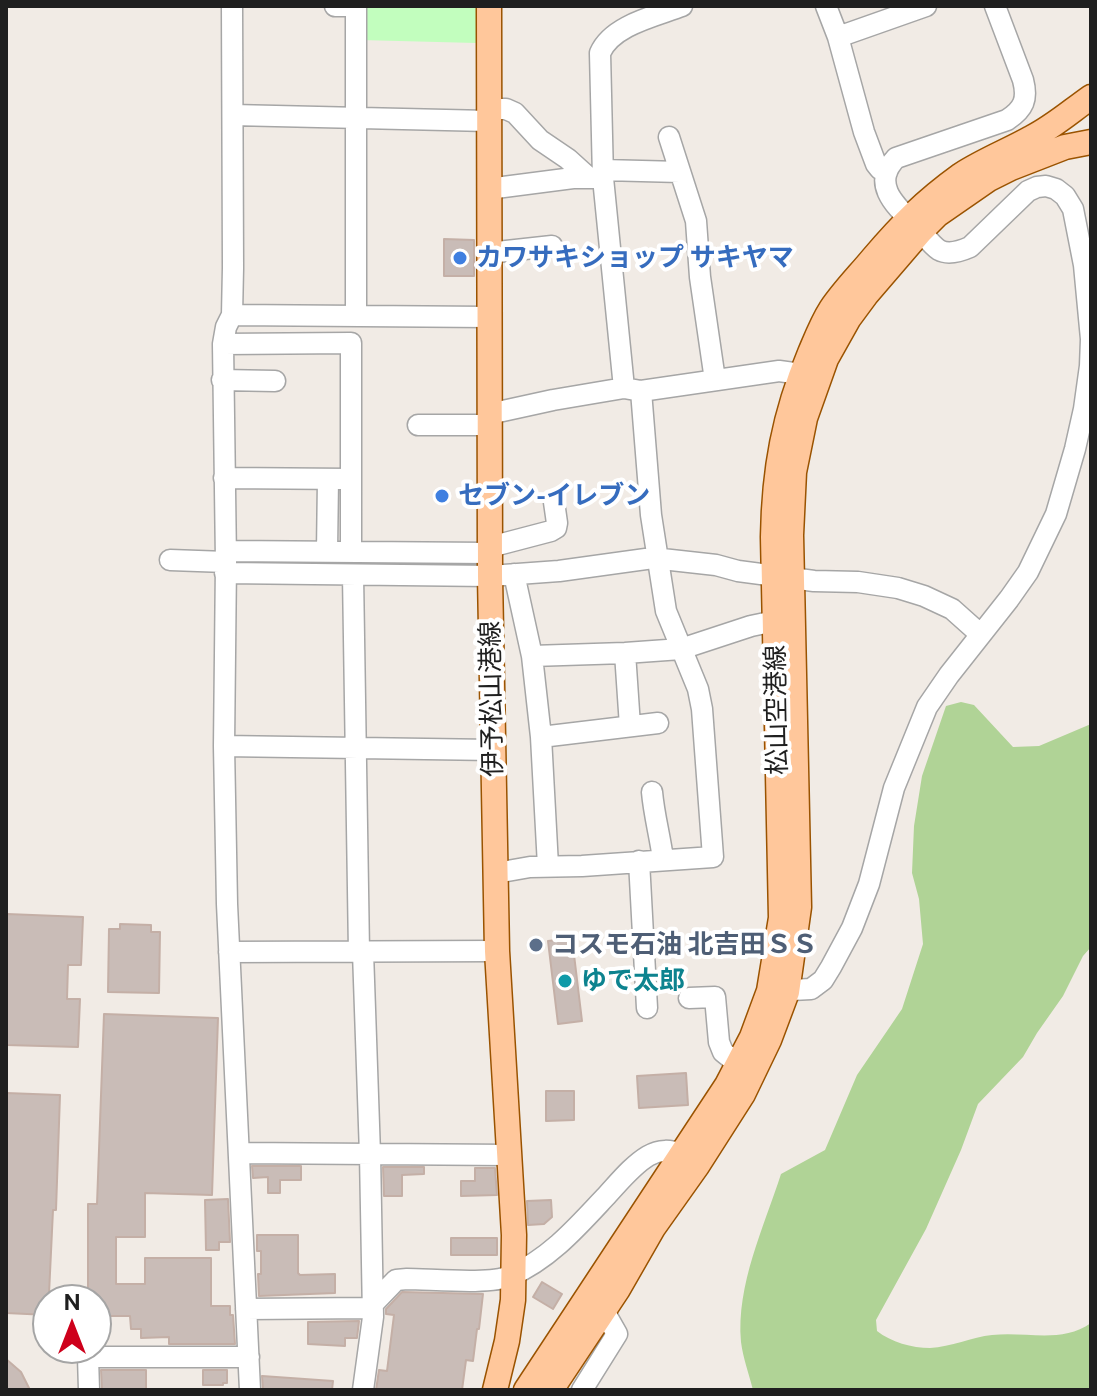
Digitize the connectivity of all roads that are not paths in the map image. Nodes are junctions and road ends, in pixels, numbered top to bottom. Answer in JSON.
{"nodes":[{"id":1,"x":232,"y":6,"type":"edge"},
{"id":2,"x":335,"y":6,"type":"edge"},
{"id":3,"x":356,"y":6,"type":"edge"},
{"id":4,"x":489,"y":6,"type":"edge"},
{"id":5,"x":682,"y":6,"type":"edge"},
{"id":6,"x":826,"y":6,"type":"edge"},
{"id":7,"x":926,"y":6,"type":"edge"},
{"id":8,"x":995,"y":6,"type":"edge"},
{"id":9,"x":838,"y":37,"type":"junction"},
{"id":10,"x":1091,"y":97,"type":"edge"},
{"id":11,"x":233,"y":115,"type":"junction"},
{"id":12,"x":488,"y":115,"type":"junction"},
{"id":13,"x":356,"y":119,"type":"junction"},
{"id":14,"x":669,"y":137,"type":"dead end"},
{"id":15,"x":1091,"y":142,"type":"edge"},
{"id":16,"x":680,"y":172,"type":"junction"},
{"id":17,"x":887,"y":172,"type":"junction"},
{"id":18,"x":598,"y":175,"type":"junction"},
{"id":19,"x":488,"y":189,"type":"junction"},
{"id":20,"x":914,"y":224,"type":"junction"},
{"id":21,"x":552,"y":246,"type":"dead end"},
{"id":22,"x":488,"y":253,"type":"junction"},
{"id":23,"x":232,"y":315,"type":"junction"},
{"id":24,"x":356,"y":316,"type":"junction"},
{"id":25,"x":489,"y":317,"type":"junction"},
{"id":26,"x":223,"y":344,"type":"junction"},
{"id":27,"x":801,"y":374,"type":"junction"},
{"id":28,"x":222,"y":380,"type":"junction"},
{"id":29,"x":715,"y":380,"type":"junction"},
{"id":30,"x":275,"y":381,"type":"dead end"},
{"id":31,"x":632,"y":389,"type":"junction"},
{"id":32,"x":489,"y":420,"type":"junction"},
{"id":33,"x":418,"y":425,"type":"dead end"},
{"id":34,"x":224,"y":478,"type":"junction"},
{"id":35,"x":328,"y":479,"type":"junction"},
{"id":36,"x":351,"y":479,"type":"junction"},
{"id":37,"x":554,"y":502,"type":"dead end"},
{"id":38,"x":327,"y":552,"type":"junction"},
{"id":39,"x":351,"y":552,"type":"junction"},
{"id":40,"x":659,"y":558,"type":"junction"},
{"id":41,"x":170,"y":560,"type":"dead end"},
{"id":42,"x":226,"y":562,"type":"junction"},
{"id":43,"x":496,"y":563,"type":"junction"},
{"id":44,"x":353,"y":575,"type":"junction"},
{"id":45,"x":783,"y":576,"type":"junction"},
{"id":46,"x":775,"y":621,"type":"junction"},
{"id":47,"x":980,"y":634,"type":"junction"},
{"id":48,"x":681,"y":649,"type":"junction"},
{"id":49,"x":625,"y":653,"type":"junction"},
{"id":50,"x":532,"y":656,"type":"junction"},
{"id":51,"x":658,"y":723,"type":"dead end"},
{"id":52,"x":630,"y":726,"type":"junction"},
{"id":53,"x":541,"y":737,"type":"junction"},
{"id":54,"x":224,"y":746,"type":"junction"},
{"id":55,"x":355,"y":748,"type":"junction"},
{"id":56,"x":493,"y":750,"type":"junction"},
{"id":57,"x":652,"y":792,"type":"dead end"},
{"id":58,"x":663,"y":859,"type":"junction"},
{"id":59,"x":639,"y":861,"type":"junction"},
{"id":60,"x":548,"y":866,"type":"junction"},
{"id":61,"x":496,"y":873,"type":"junction"},
{"id":62,"x":497,"y":951,"type":"junction"},
{"id":63,"x":229,"y":952,"type":"junction"},
{"id":64,"x":361,"y":952,"type":"junction"},
{"id":65,"x":778,"y":991,"type":"junction"},
{"id":66,"x":689,"y":998,"type":"dead end"},
{"id":67,"x":647,"y":1008,"type":"dead end"},
{"id":68,"x":738,"y":1064,"type":"junction"},
{"id":69,"x":239,"y":1153,"type":"junction"},
{"id":70,"x":370,"y":1154,"type":"junction"},
{"id":71,"x":683,"y":1154,"type":"junction"},
{"id":72,"x":510,"y":1155,"type":"junction"},
{"id":73,"x":513,"y":1275,"type":"junction"},
{"id":74,"x":373,"y":1304,"type":"junction"},
{"id":75,"x":246,"y":1309,"type":"junction"},
{"id":76,"x":604,"y":1311,"type":"junction"},
{"id":77,"x":249,"y":1357,"type":"junction"},
{"id":78,"x":89,"y":1390,"type":"edge"},
{"id":79,"x":250,"y":1390,"type":"edge"},
{"id":80,"x":363,"y":1390,"type":"edge"},
{"id":81,"x":495,"y":1390,"type":"edge"},
{"id":82,"x":526,"y":1390,"type":"edge"},
{"id":83,"x":551,"y":1390,"type":"edge"},
{"id":84,"x":582,"y":1390,"type":"edge"}],
"edges":[{"from":1,"to":11,"type":"street"},
{"from":2,"to":3,"type":"street"},
{"from":3,"to":13,"type":"street"},
{"from":4,"to":12,"type":"main road","name":"伊予松山港線"},
{"from":5,"to":18,"type":"street"},
{"from":6,"to":9,"type":"street"},
{"from":7,"to":9,"type":"street"},
{"from":8,"to":17,"type":"street"},
{"from":9,"to":17,"type":"street"},
{"from":10,"to":20,"type":"main road","name":"松山空港線"},
{"from":11,"to":13,"type":"street"},
{"from":11,"to":23,"type":"street"},
{"from":12,"to":13,"type":"street"},
{"from":12,"to":18,"type":"street"},
{"from":12,"to":19,"type":"main road","name":"伊予松山港線"},
{"from":13,"to":24,"type":"street"},
{"from":14,"to":16,"type":"street"},
{"from":15,"to":20,"type":"main road","name":"松山空港線"},
{"from":16,"to":18,"type":"street"},
{"from":16,"to":29,"type":"street"},
{"from":17,"to":20,"type":"street"},
{"from":18,"to":19,"type":"street"},
{"from":18,"to":31,"type":"street"},
{"from":19,"to":22,"type":"main road","name":"伊予松山港線"},
{"from":20,"to":27,"type":"main road","name":"松山空港線"},
{"from":20,"to":45,"type":"main road","name":"松山空港線"},
{"from":20,"to":47,"type":"street"},
{"from":21,"to":22,"type":"street"},
{"from":22,"to":25,"type":"main road","name":"伊予松山港線"},
{"from":23,"to":24,"type":"street"},
{"from":23,"to":26,"type":"street"},
{"from":24,"to":25,"type":"street"},
{"from":25,"to":32,"type":"main road","name":"伊予松山港線"},
{"from":26,"to":28,"type":"street"},
{"from":26,"to":36,"type":"street"},
{"from":27,"to":29,"type":"street"},
{"from":27,"to":45,"type":"main road","name":"松山空港線"},
{"from":28,"to":30,"type":"street"},
{"from":28,"to":34,"type":"street"},
{"from":29,"to":31,"type":"street"},
{"from":31,"to":32,"type":"street"},
{"from":31,"to":40,"type":"street"},
{"from":32,"to":33,"type":"street"},
{"from":32,"to":43,"type":"main road","name":"伊予松山港線"},
{"from":34,"to":35,"type":"street"},
{"from":34,"to":42,"type":"street"},
{"from":35,"to":36,"type":"street"},
{"from":35,"to":38,"type":"street"},
{"from":36,"to":39,"type":"street"},
{"from":37,"to":43,"type":"street"},
{"from":38,"to":39,"type":"street"},
{"from":38,"to":42,"type":"street"},
{"from":39,"to":43,"type":"street"},
{"from":40,"to":43,"type":"street"},
{"from":40,"to":45,"type":"street"},
{"from":40,"to":48,"type":"street"},
{"from":41,"to":42,"type":"street"},
{"from":42,"to":44,"type":"street"},
{"from":42,"to":54,"type":"street"},
{"from":43,"to":44,"type":"street"},
{"from":43,"to":50,"type":"street"},
{"from":43,"to":56,"type":"main road","name":"伊予松山港線"},
{"from":44,"to":55,"type":"street"},
{"from":45,"to":46,"type":"main road","name":"松山空港線"},
{"from":45,"to":47,"type":"street"},
{"from":45,"to":65,"type":"main road","name":"松山空港線"},
{"from":46,"to":48,"type":"street"},
{"from":46,"to":65,"type":"main road","name":"松山空港線"},
{"from":47,"to":65,"type":"street"},
{"from":48,"to":49,"type":"street"},
{"from":48,"to":58,"type":"street"},
{"from":49,"to":50,"type":"street"},
{"from":49,"to":52,"type":"street"},
{"from":50,"to":53,"type":"street"},
{"from":51,"to":52,"type":"street"},
{"from":52,"to":53,"type":"street"},
{"from":53,"to":60,"type":"street"},
{"from":54,"to":55,"type":"street"},
{"from":54,"to":63,"type":"street"},
{"from":55,"to":56,"type":"street"},
{"from":55,"to":64,"type":"street"},
{"from":56,"to":61,"type":"main road","name":"伊予松山港線"},
{"from":57,"to":58,"type":"street"},
{"from":58,"to":59,"type":"street"},
{"from":59,"to":60,"type":"street"},
{"from":59,"to":67,"type":"street"},
{"from":60,"to":61,"type":"street"},
{"from":61,"to":62,"type":"main road","name":"伊予松山港線"},
{"from":62,"to":64,"type":"street"},
{"from":62,"to":72,"type":"main road","name":"伊予松山港線"},
{"from":63,"to":64,"type":"street"},
{"from":63,"to":69,"type":"street"},
{"from":64,"to":70,"type":"street"},
{"from":65,"to":68,"type":"main road","name":"松山空港線"},
{"from":65,"to":76,"type":"main road","name":"松山空港線"},
{"from":66,"to":68,"type":"street"},
{"from":68,"to":71,"type":"main road","name":"松山空港線"},
{"from":69,"to":70,"type":"street"},
{"from":69,"to":75,"type":"street"},
{"from":70,"to":72,"type":"street"},
{"from":70,"to":74,"type":"street"},
{"from":71,"to":73,"type":"street"},
{"from":71,"to":82,"type":"main road","name":"松山空港線"},
{"from":72,"to":73,"type":"main road","name":"伊予松山港線"},
{"from":73,"to":74,"type":"street"},
{"from":73,"to":81,"type":"main road","name":"伊予松山港線"},
{"from":74,"to":75,"type":"street"},
{"from":74,"to":80,"type":"street"},
{"from":75,"to":77,"type":"street"},
{"from":76,"to":83,"type":"main road","name":"松山空港線"},
{"from":76,"to":84,"type":"street"},
{"from":77,"to":78,"type":"street"},
{"from":77,"to":79,"type":"street"}]}
